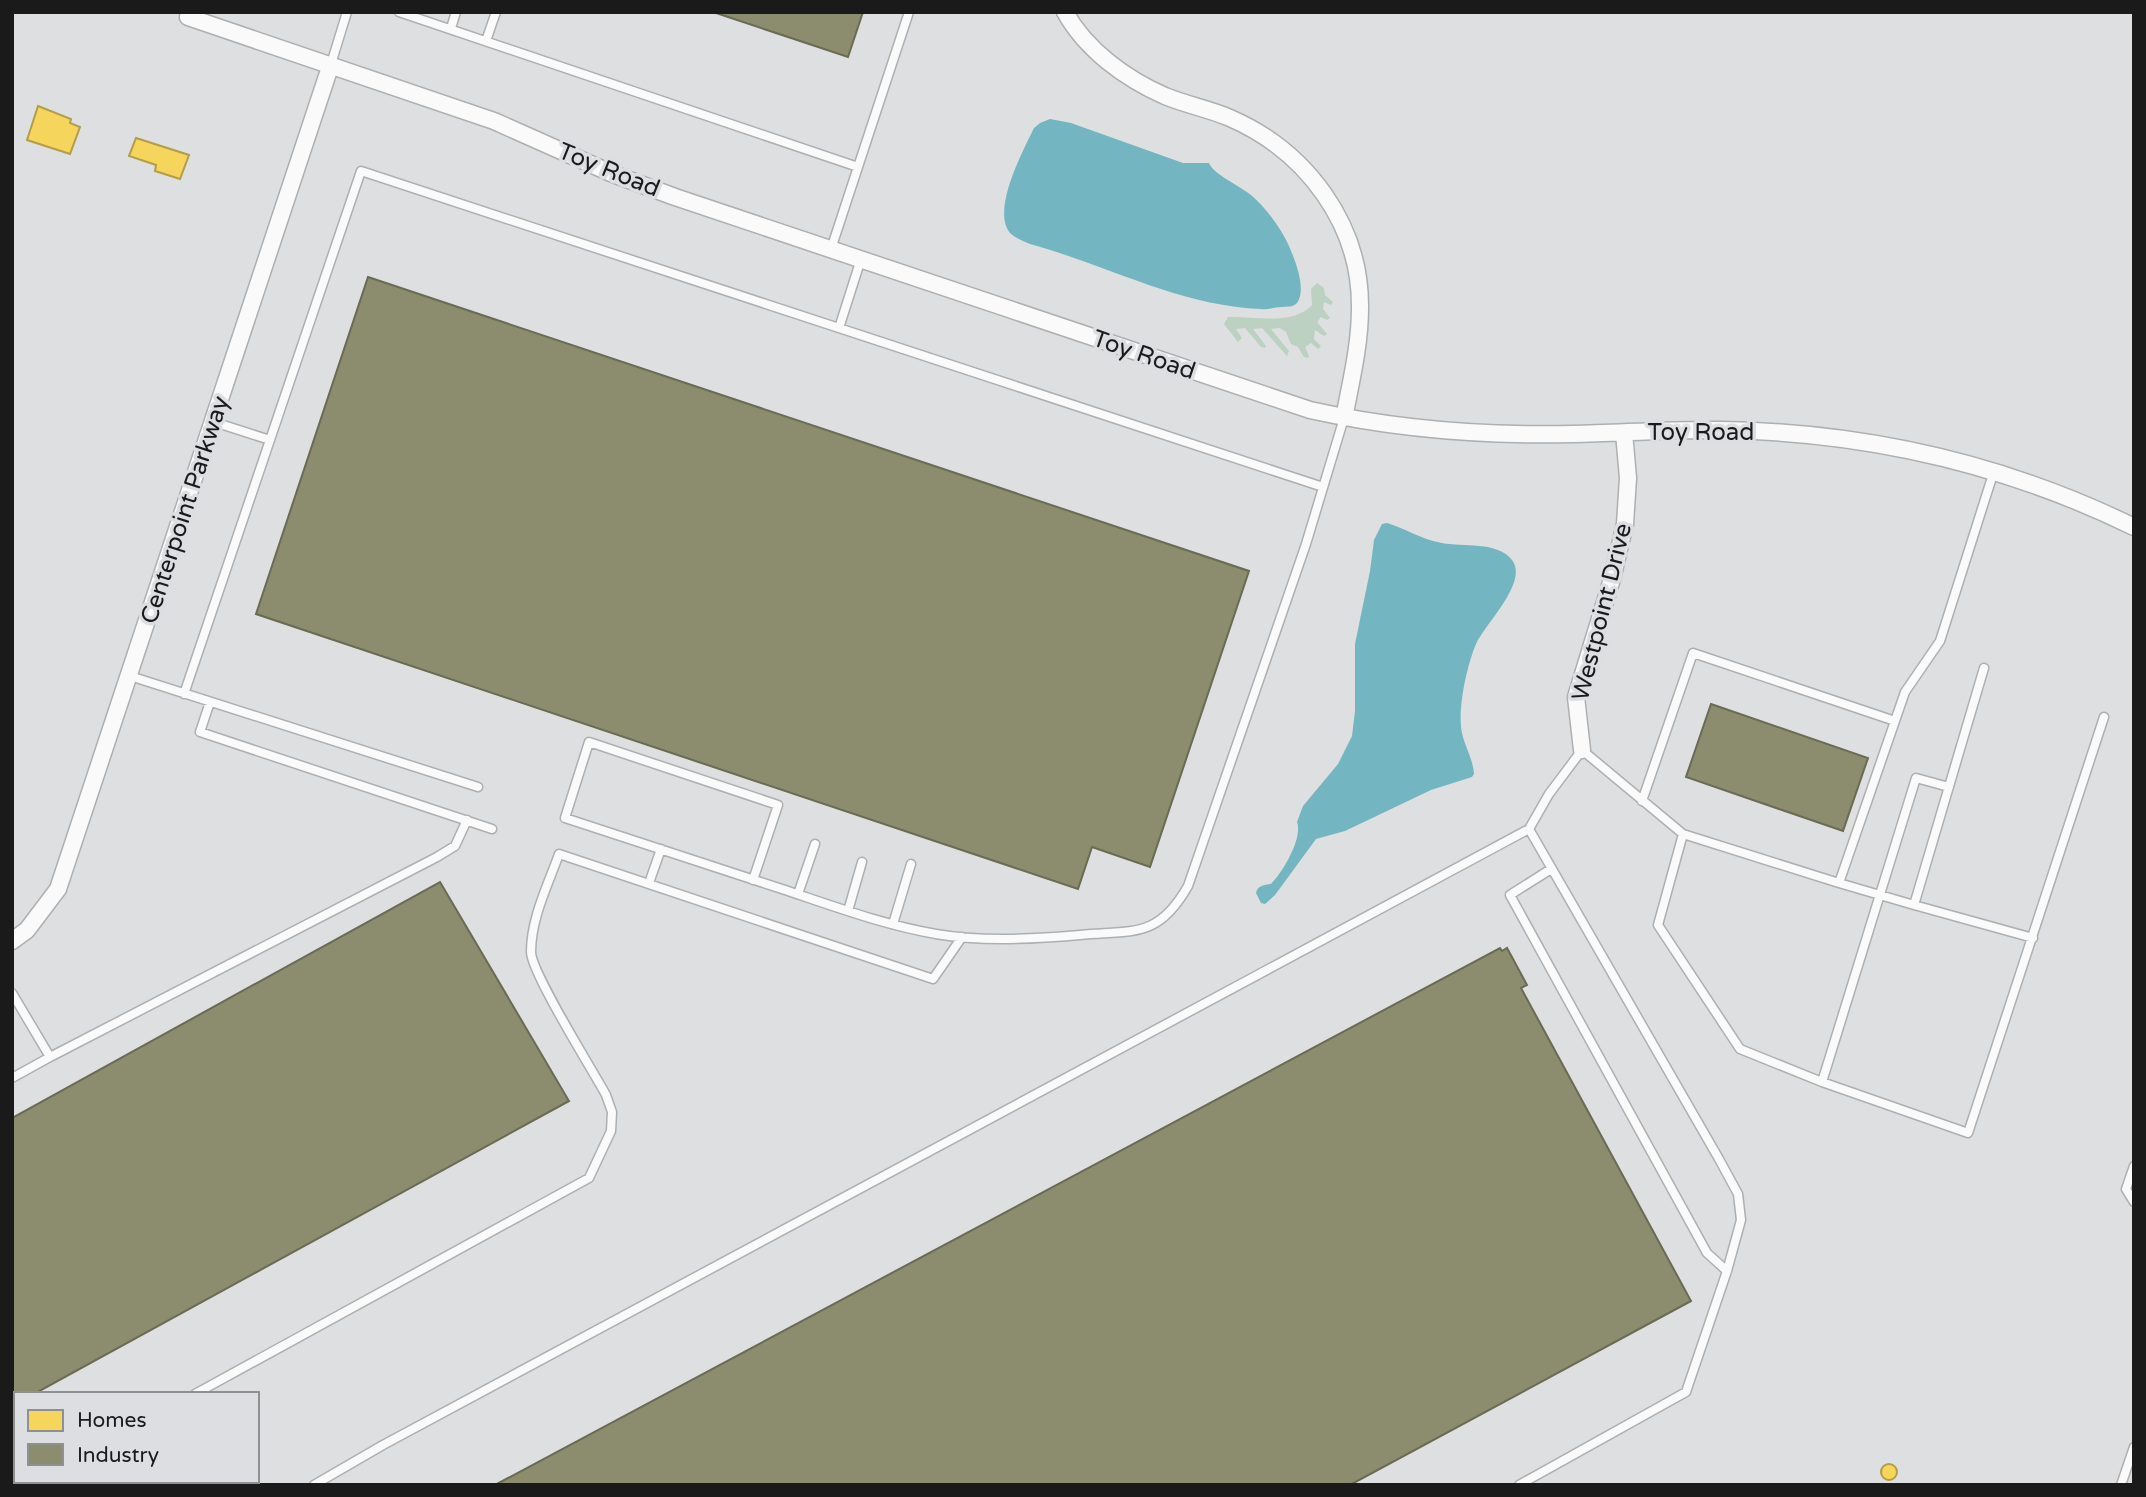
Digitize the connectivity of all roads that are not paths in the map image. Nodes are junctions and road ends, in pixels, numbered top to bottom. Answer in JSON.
{"nodes":[{"id":1,"x":347,"y":12,"type":"edge"},
{"id":2,"x":399,"y":12,"type":"edge"},
{"id":3,"x":456,"y":12,"type":"edge"},
{"id":4,"x":496,"y":12,"type":"edge"},
{"id":5,"x":908,"y":12,"type":"edge"},
{"id":6,"x":1065,"y":12,"type":"edge"},
{"id":7,"x":188,"y":17,"type":"dead end"},
{"id":8,"x":451,"y":29,"type":"junction"},
{"id":9,"x":486,"y":41,"type":"junction"},
{"id":10,"x":331,"y":64,"type":"junction"},
{"id":11,"x":858,"y":167,"type":"junction"},
{"id":12,"x":831,"y":249,"type":"junction"},
{"id":13,"x":861,"y":259,"type":"junction"},
{"id":14,"x":839,"y":328,"type":"junction"},
{"id":15,"x":1344,"y":418,"type":"junction"},
{"id":16,"x":214,"y":422,"type":"junction"},
{"id":17,"x":1624,"y":433,"type":"junction"},
{"id":18,"x":270,"y":440,"type":"junction"},
{"id":19,"x":1993,"y":471,"type":"junction"},
{"id":20,"x":1323,"y":487,"type":"junction"},
{"id":21,"x":2134,"y":527,"type":"edge"},
{"id":22,"x":1984,"y":668,"type":"dead end"},
{"id":23,"x":130,"y":676,"type":"junction"},
{"id":24,"x":184,"y":694,"type":"junction"},
{"id":25,"x":210,"y":702,"type":"junction"},
{"id":26,"x":2104,"y":717,"type":"dead end"},
{"id":27,"x":1895,"y":721,"type":"junction"},
{"id":28,"x":1582,"y":750,"type":"junction"},
{"id":29,"x":478,"y":787,"type":"dead end"},
{"id":30,"x":1949,"y":787,"type":"junction"},
{"id":31,"x":1642,"y":802,"type":"junction"},
{"id":32,"x":467,"y":820,"type":"junction"},
{"id":33,"x":492,"y":829,"type":"dead end"},
{"id":34,"x":1529,"y":829,"type":"junction"},
{"id":35,"x":1683,"y":834,"type":"junction"},
{"id":36,"x":815,"y":844,"type":"dead end"},
{"id":37,"x":661,"y":849,"type":"junction"},
{"id":38,"x":862,"y":862,"type":"dead end"},
{"id":39,"x":911,"y":864,"type":"dead end"},
{"id":40,"x":1551,"y":869,"type":"junction"},
{"id":41,"x":753,"y":880,"type":"junction"},
{"id":42,"x":649,"y":883,"type":"junction"},
{"id":43,"x":1839,"y":883,"type":"junction"},
{"id":44,"x":798,"y":894,"type":"junction"},
{"id":45,"x":1880,"y":895,"type":"junction"},
{"id":46,"x":1914,"y":905,"type":"junction"},
{"id":47,"x":848,"y":911,"type":"junction"},
{"id":48,"x":893,"y":924,"type":"junction"},
{"id":49,"x":962,"y":937,"type":"junction"},
{"id":50,"x":2033,"y":938,"type":"junction"},
{"id":51,"x":12,"y":941,"type":"edge"},
{"id":52,"x":12,"y":993,"type":"edge"},
{"id":53,"x":50,"y":1057,"type":"junction"},
{"id":54,"x":12,"y":1078,"type":"edge"},
{"id":55,"x":1822,"y":1082,"type":"junction"},
{"id":56,"x":2134,"y":1166,"type":"edge"},
{"id":57,"x":2134,"y":1202,"type":"edge"},
{"id":58,"x":1727,"y":1271,"type":"junction"},
{"id":59,"x":199,"y":1392,"type":"edge"},
{"id":60,"x":2134,"y":1447,"type":"edge"},
{"id":61,"x":314,"y":1485,"type":"edge"},
{"id":62,"x":1519,"y":1485,"type":"edge"},
{"id":63,"x":2121,"y":1485,"type":"edge"}],
"edges":[{"from":1,"to":10,"type":"lane"},
{"from":2,"to":8,"type":"lane"},
{"from":3,"to":8,"type":"lane"},
{"from":4,"to":9,"type":"lane"},
{"from":5,"to":11,"type":"lane"},
{"from":6,"to":15,"type":"street"},
{"from":7,"to":10,"type":"street","name":"Toy Road"},
{"from":8,"to":9,"type":"lane"},
{"from":9,"to":11,"type":"lane"},
{"from":10,"to":12,"type":"street","name":"Toy Road"},
{"from":10,"to":16,"type":"street","name":"Centerpoint Parkway"},
{"from":11,"to":12,"type":"lane"},
{"from":12,"to":13,"type":"street","name":"Toy Road"},
{"from":13,"to":14,"type":"lane"},
{"from":13,"to":15,"type":"street","name":"Toy Road"},
{"from":14,"to":18,"type":"lane"},
{"from":14,"to":20,"type":"lane"},
{"from":15,"to":17,"type":"street","name":"Toy Road"},
{"from":15,"to":20,"type":"lane"},
{"from":16,"to":18,"type":"lane"},
{"from":16,"to":23,"type":"street","name":"Centerpoint Parkway"},
{"from":17,"to":19,"type":"street","name":"Toy Road"},
{"from":17,"to":28,"type":"street","name":"Westpoint Drive"},
{"from":18,"to":24,"type":"lane"},
{"from":19,"to":21,"type":"street","name":"Toy Road"},
{"from":19,"to":27,"type":"lane"},
{"from":20,"to":49,"type":"lane"},
{"from":22,"to":30,"type":"lane"},
{"from":23,"to":24,"type":"lane"},
{"from":23,"to":51,"type":"street","name":"Centerpoint Parkway"},
{"from":24,"to":25,"type":"lane"},
{"from":25,"to":29,"type":"lane"},
{"from":25,"to":32,"type":"lane"},
{"from":26,"to":50,"type":"lane"},
{"from":27,"to":31,"type":"lane"},
{"from":27,"to":43,"type":"lane"},
{"from":28,"to":31,"type":"lane"},
{"from":28,"to":34,"type":"lane"},
{"from":30,"to":45,"type":"lane"},
{"from":30,"to":46,"type":"lane"},
{"from":31,"to":35,"type":"lane"},
{"from":32,"to":33,"type":"lane"},
{"from":32,"to":53,"type":"lane"},
{"from":34,"to":40,"type":"lane"},
{"from":34,"to":61,"type":"lane"},
{"from":35,"to":43,"type":"lane"},
{"from":35,"to":55,"type":"lane"},
{"from":36,"to":44,"type":"lane"},
{"from":37,"to":41,"type":"lane"},
{"from":37,"to":41,"type":"lane"},
{"from":37,"to":42,"type":"lane"},
{"from":38,"to":47,"type":"lane"},
{"from":39,"to":48,"type":"lane"},
{"from":40,"to":58,"type":"lane"},
{"from":40,"to":58,"type":"lane"},
{"from":41,"to":44,"type":"lane"},
{"from":42,"to":49,"type":"lane"},
{"from":42,"to":59,"type":"lane"},
{"from":43,"to":45,"type":"lane"},
{"from":44,"to":47,"type":"lane"},
{"from":45,"to":46,"type":"lane"},
{"from":45,"to":55,"type":"lane"},
{"from":46,"to":50,"type":"lane"},
{"from":47,"to":48,"type":"lane"},
{"from":48,"to":49,"type":"lane"},
{"from":50,"to":55,"type":"lane"},
{"from":52,"to":53,"type":"lane"},
{"from":53,"to":54,"type":"lane"},
{"from":56,"to":57,"type":"lane"},
{"from":58,"to":62,"type":"lane"},
{"from":60,"to":63,"type":"lane"}]}
